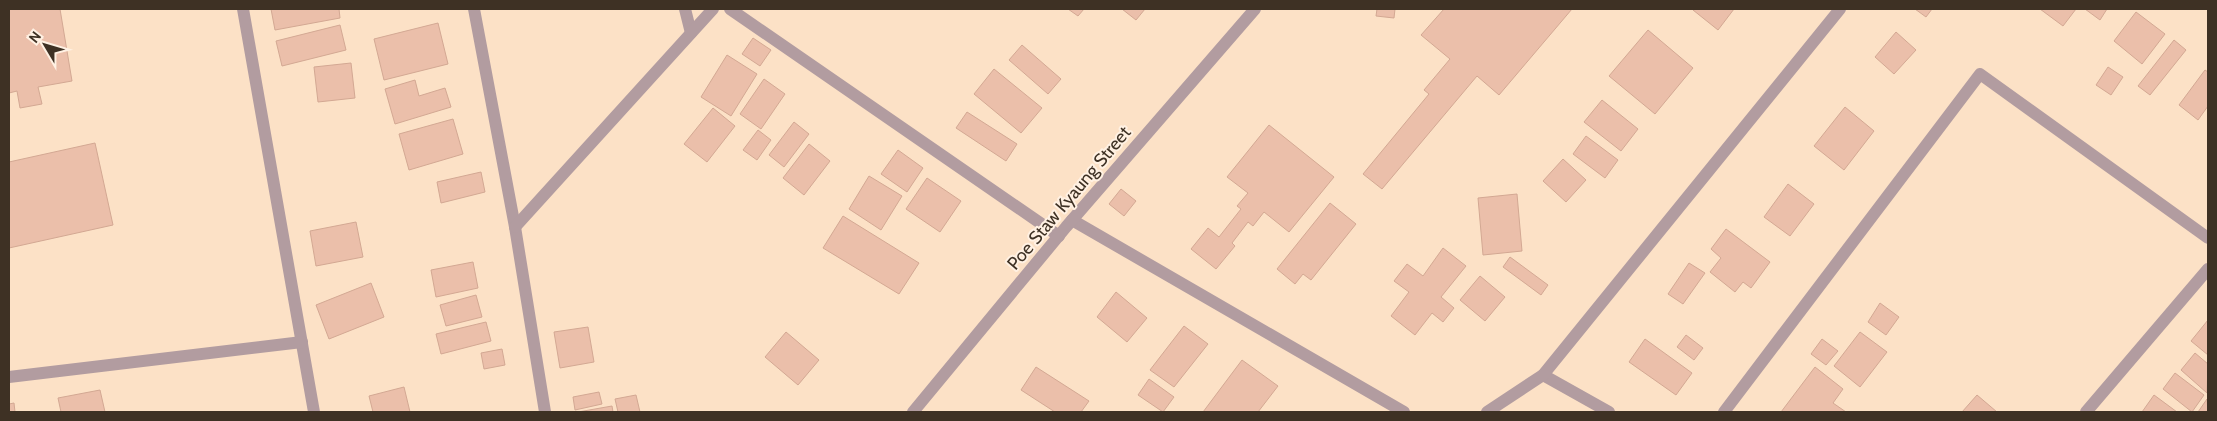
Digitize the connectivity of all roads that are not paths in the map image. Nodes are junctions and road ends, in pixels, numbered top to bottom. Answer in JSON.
{"nodes":[{"id":1,"x":243,"y":9,"type":"edge"},
{"id":2,"x":474,"y":9,"type":"edge"},
{"id":3,"x":685,"y":9,"type":"edge"},
{"id":4,"x":713,"y":9,"type":"edge"},
{"id":5,"x":730,"y":9,"type":"edge"},
{"id":6,"x":1255,"y":9,"type":"edge"},
{"id":7,"x":1840,"y":9,"type":"edge"},
{"id":8,"x":691,"y":33,"type":"junction"},
{"id":9,"x":1072,"y":220,"type":"junction"},
{"id":10,"x":515,"y":228,"type":"junction"},
{"id":11,"x":1059,"y":236,"type":"junction"},
{"id":12,"x":2208,"y":238,"type":"edge"},
{"id":13,"x":2208,"y":269,"type":"edge"},
{"id":14,"x":302,"y":342,"type":"junction"},
{"id":15,"x":1543,"y":375,"type":"junction"},
{"id":16,"x":9,"y":377,"type":"edge"},
{"id":17,"x":314,"y":412,"type":"edge"},
{"id":18,"x":545,"y":412,"type":"edge"},
{"id":19,"x":913,"y":412,"type":"edge"},
{"id":20,"x":1404,"y":412,"type":"edge"},
{"id":21,"x":1487,"y":412,"type":"edge"},
{"id":22,"x":1609,"y":412,"type":"edge"},
{"id":23,"x":1724,"y":412,"type":"edge"},
{"id":24,"x":2086,"y":412,"type":"edge"}],
"edges":[{"from":1,"to":14,"type":"street"},
{"from":2,"to":10,"type":"street"},
{"from":3,"to":8,"type":"street"},
{"from":4,"to":8,"type":"street"},
{"from":5,"to":11,"type":"street"},
{"from":6,"to":9,"type":"street","name":"Poe Staw Kyaung Street"},
{"from":7,"to":15,"type":"street"},
{"from":8,"to":10,"type":"street"},
{"from":9,"to":11,"type":"street","name":"Poe Staw Kyaung Street"},
{"from":9,"to":20,"type":"street"},
{"from":10,"to":18,"type":"street"},
{"from":11,"to":19,"type":"street","name":"Poe Staw Kyaung Street"},
{"from":12,"to":23,"type":"street"},
{"from":13,"to":24,"type":"street"},
{"from":14,"to":16,"type":"street"},
{"from":14,"to":17,"type":"street"},
{"from":15,"to":21,"type":"street"},
{"from":15,"to":22,"type":"street"}]}
